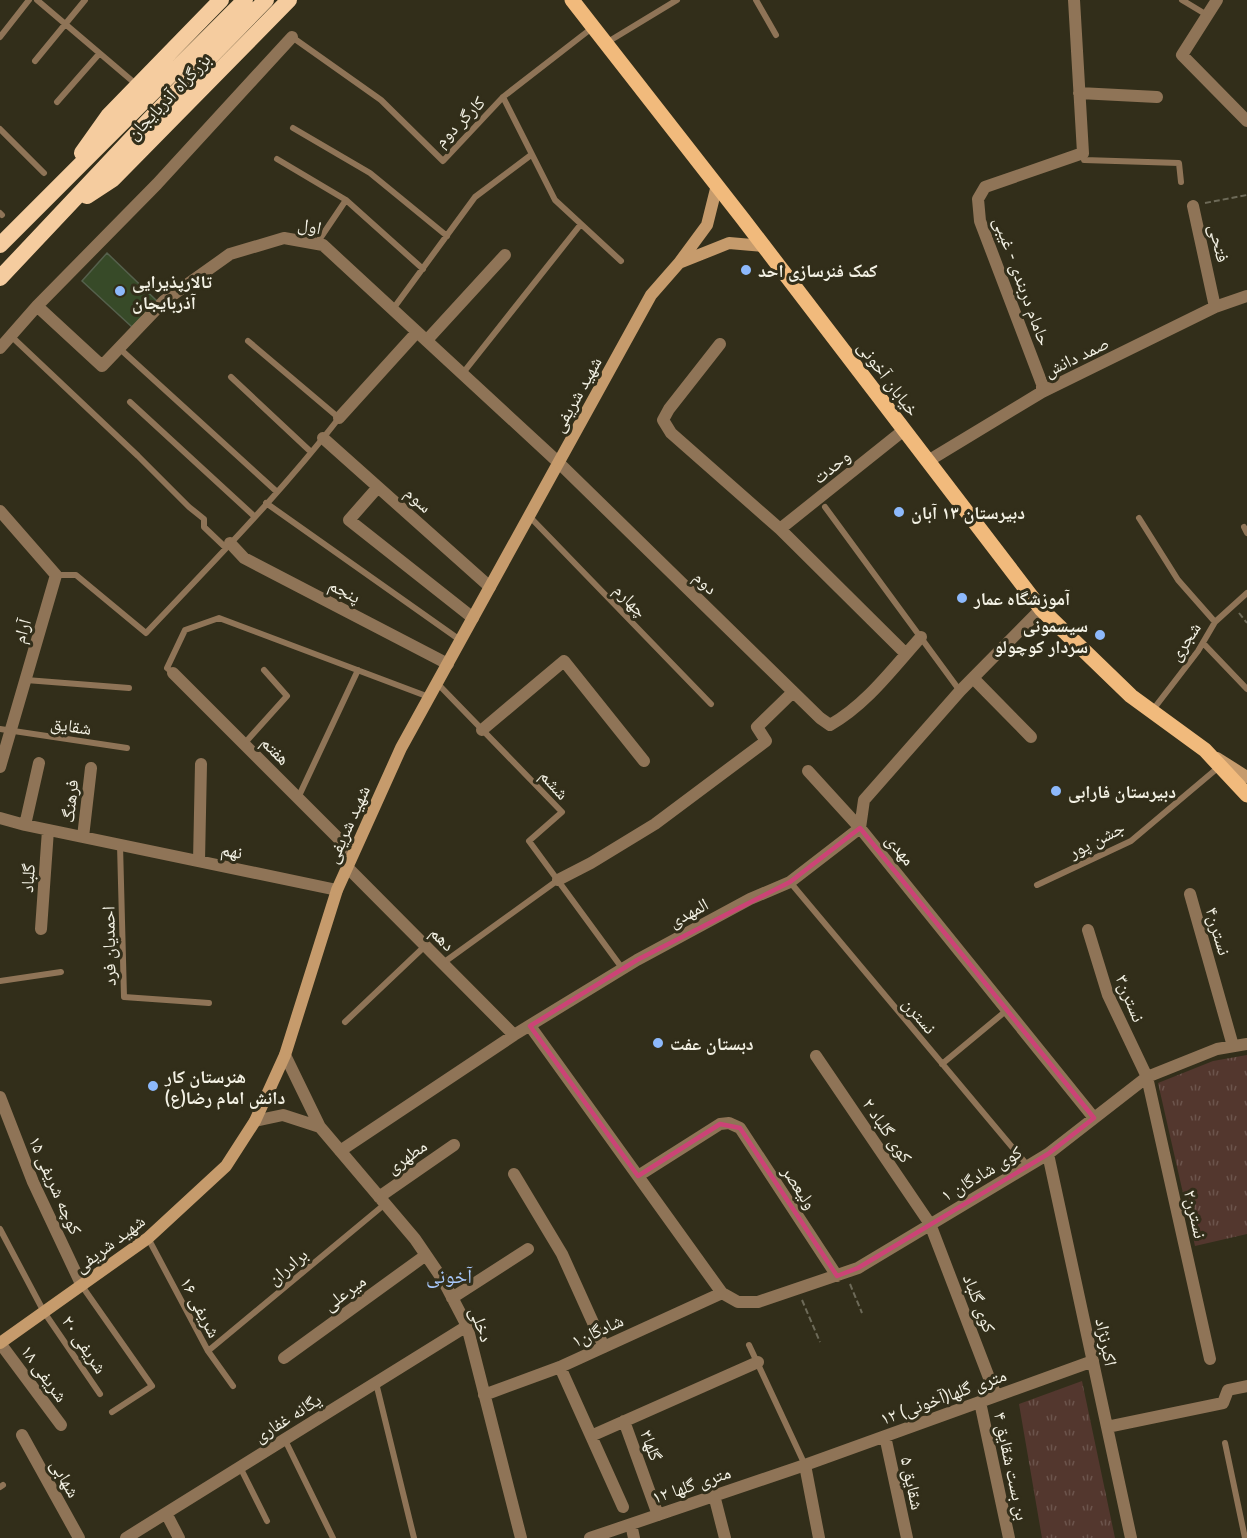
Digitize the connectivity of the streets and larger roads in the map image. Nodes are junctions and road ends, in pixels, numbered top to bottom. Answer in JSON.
{"nodes":[{"id":1,"x":221,"y":0,"type":"edge"},
{"id":2,"x":246,"y":0,"type":"edge"},
{"id":3,"x":266,"y":0,"type":"edge"},
{"id":4,"x":289,"y":0,"type":"edge"},
{"id":5,"x":572,"y":0,"type":"edge"},
{"id":6,"x":1074,"y":0,"type":"edge"},
{"id":7,"x":1217,"y":0,"type":"edge"},
{"id":8,"x":292,"y":38,"type":"road end"},
{"id":9,"x":1079,"y":93,"type":"junction"},
{"id":10,"x":1157,"y":97,"type":"dead end"},
{"id":11,"x":1247,"y":121,"type":"edge"},
{"id":12,"x":717,"y":185,"type":"junction"},
{"id":13,"x":58,"y":189,"type":"junction"},
{"id":14,"x":1193,"y":206,"type":"road end"},
{"id":15,"x":66,"y":209,"type":"junction"},
{"id":16,"x":0,"y":245,"type":"edge"},
{"id":17,"x":764,"y":246,"type":"junction"},
{"id":18,"x":505,"y":255,"type":"dead end"},
{"id":19,"x":679,"y":263,"type":"junction"},
{"id":20,"x":0,"y":278,"type":"edge"},
{"id":21,"x":1247,"y":297,"type":"edge"},
{"id":22,"x":37,"y":306,"type":"junction"},
{"id":23,"x":1215,"y":307,"type":"junction"},
{"id":24,"x":422,"y":336,"type":"junction"},
{"id":25,"x":720,"y":344,"type":"dead end"},
{"id":26,"x":0,"y":348,"type":"edge"},
{"id":27,"x":1042,"y":392,"type":"junction"},
{"id":28,"x":339,"y":418,"type":"road end"},
{"id":29,"x":904,"y":430,"type":"junction"},
{"id":30,"x":323,"y":438,"type":"road end"},
{"id":31,"x":928,"y":461,"type":"junction"},
{"id":32,"x":559,"y":463,"type":"junction"},
{"id":33,"x":378,"y":487,"type":"junction"},
{"id":34,"x":0,"y":511,"type":"edge"},
{"id":35,"x":780,"y":529,"type":"junction"},
{"id":36,"x":228,"y":545,"type":"road end"},
{"id":37,"x":490,"y":588,"type":"junction"},
{"id":38,"x":1041,"y":609,"type":"junction"},
{"id":39,"x":473,"y":618,"type":"junction"},
{"id":40,"x":921,"y":637,"type":"road end"},
{"id":41,"x":906,"y":654,"type":"junction"},
{"id":42,"x":448,"y":664,"type":"junction"},
{"id":43,"x":173,"y":673,"type":"road end"},
{"id":44,"x":973,"y":678,"type":"junction"},
{"id":45,"x":793,"y":692,"type":"junction"},
{"id":46,"x":482,"y":730,"type":"road end"},
{"id":47,"x":5,"y":731,"type":"edge"},
{"id":48,"x":1031,"y":737,"type":"dead end"},
{"id":49,"x":1205,"y":750,"type":"junction"},
{"id":50,"x":644,"y":761,"type":"dead end"},
{"id":51,"x":39,"y":763,"type":"dead end"},
{"id":52,"x":201,"y":764,"type":"dead end"},
{"id":53,"x":0,"y":767,"type":"edge"},
{"id":54,"x":91,"y":768,"type":"dead end"},
{"id":55,"x":808,"y":771,"type":"dead end"},
{"id":56,"x":1247,"y":777,"type":"edge"},
{"id":57,"x":1247,"y":795,"type":"edge"},
{"id":58,"x":0,"y":818,"type":"edge"},
{"id":59,"x":25,"y":825,"type":"junction"},
{"id":60,"x":860,"y":828,"type":"junction"},
{"id":61,"x":48,"y":830,"type":"junction"},
{"id":62,"x":83,"y":837,"type":"junction"},
{"id":63,"x":353,"y":853,"type":"junction"},
{"id":64,"x":199,"y":861,"type":"junction"},
{"id":65,"x":347,"y":867,"type":"junction"},
{"id":66,"x":558,"y":880,"type":"road end"},
{"id":67,"x":337,"y":890,"type":"junction"},
{"id":68,"x":1190,"y":894,"type":"dead end"},
{"id":69,"x":41,"y":929,"type":"dead end"},
{"id":70,"x":1088,"y":930,"type":"dead end"},
{"id":71,"x":530,"y":1026,"type":"junction"},
{"id":72,"x":514,"y":1035,"type":"junction"},
{"id":73,"x":1247,"y":1044,"type":"edge"},
{"id":74,"x":1233,"y":1046,"type":"junction"},
{"id":75,"x":285,"y":1055,"type":"junction"},
{"id":76,"x":816,"y":1056,"type":"dead end"},
{"id":77,"x":1146,"y":1077,"type":"junction"},
{"id":78,"x":0,"y":1097,"type":"edge"},
{"id":79,"x":1094,"y":1118,"type":"junction"},
{"id":80,"x":255,"y":1120,"type":"junction"},
{"id":81,"x":320,"y":1127,"type":"junction"},
{"id":82,"x":454,"y":1145,"type":"dead end"},
{"id":83,"x":340,"y":1151,"type":"junction"},
{"id":84,"x":1048,"y":1154,"type":"junction"},
{"id":85,"x":514,"y":1174,"type":"dead end"},
{"id":86,"x":638,"y":1176,"type":"junction"},
{"id":87,"x":382,"y":1200,"type":"junction"},
{"id":88,"x":930,"y":1224,"type":"junction"},
{"id":89,"x":528,"y":1249,"type":"dead end"},
{"id":90,"x":426,"y":1255,"type":"junction"},
{"id":91,"x":841,"y":1274,"type":"junction"},
{"id":92,"x":82,"y":1286,"type":"junction"},
{"id":93,"x":722,"y":1293,"type":"junction"},
{"id":94,"x":452,"y":1298,"type":"junction"},
{"id":95,"x":467,"y":1326,"type":"junction"},
{"id":96,"x":0,"y":1343,"type":"edge"},
{"id":97,"x":604,"y":1347,"type":"junction"},
{"id":98,"x":284,"y":1358,"type":"dead end"},
{"id":99,"x":1210,"y":1359,"type":"dead end"},
{"id":100,"x":1093,"y":1361,"type":"junction"},
{"id":101,"x":758,"y":1362,"type":"road end"},
{"id":102,"x":560,"y":1367,"type":"junction"},
{"id":103,"x":1247,"y":1386,"type":"edge"},
{"id":104,"x":484,"y":1395,"type":"junction"},
{"id":105,"x":996,"y":1396,"type":"junction"},
{"id":106,"x":980,"y":1402,"type":"junction"},
{"id":107,"x":624,"y":1421,"type":"junction"},
{"id":108,"x":61,"y":1425,"type":"dead end"},
{"id":109,"x":1107,"y":1427,"type":"junction"},
{"id":110,"x":22,"y":1435,"type":"dead end"},
{"id":111,"x":591,"y":1436,"type":"junction"},
{"id":112,"x":885,"y":1436,"type":"junction"},
{"id":113,"x":806,"y":1465,"type":"junction"},
{"id":114,"x":714,"y":1495,"type":"junction"},
{"id":115,"x":623,"y":1507,"type":"dead end"},
{"id":116,"x":166,"y":1513,"type":"junction"},
{"id":117,"x":658,"y":1515,"type":"junction"},
{"id":118,"x":631,"y":1524,"type":"junction"},
{"id":119,"x":79,"y":1538,"type":"edge"},
{"id":120,"x":126,"y":1538,"type":"edge"},
{"id":121,"x":179,"y":1538,"type":"edge"},
{"id":122,"x":521,"y":1538,"type":"edge"},
{"id":123,"x":590,"y":1538,"type":"edge"},
{"id":124,"x":634,"y":1538,"type":"edge"},
{"id":125,"x":725,"y":1538,"type":"edge"},
{"id":126,"x":819,"y":1538,"type":"edge"},
{"id":127,"x":907,"y":1538,"type":"edge"},
{"id":128,"x":1009,"y":1538,"type":"edge"},
{"id":129,"x":1131,"y":1538,"type":"edge"}],
"edges":[{"from":1,"to":13,"type":"highway","name":"بزرگراه آذربایجان"},
{"from":2,"to":13,"type":"highway","name":"بزرگراه آذربایجان"},
{"from":3,"to":15,"type":"highway","name":"بزرگراه آذربایجان"},
{"from":4,"to":15,"type":"highway","name":"بزرگراه آذربایجان"},
{"from":5,"to":12,"type":"main road","name":"خیابان آخونی"},
{"from":6,"to":9,"type":"street"},
{"from":7,"to":11,"type":"street"},
{"from":8,"to":22,"type":"street"},
{"from":9,"to":10,"type":"street"},
{"from":9,"to":27,"type":"street","name":"حامام دربندی - غیبی"},
{"from":12,"to":17,"type":"main road","name":"خیابان آخونی"},
{"from":12,"to":19,"type":"main road","name":"شهید شریفی"},
{"from":13,"to":16,"type":"highway","name":"بزرگراه آذربایجان"},
{"from":14,"to":23,"type":"street","name":"فتحی"},
{"from":15,"to":20,"type":"highway","name":"بزرگراه آذربایجان"},
{"from":17,"to":19,"type":"main road"},
{"from":17,"to":29,"type":"main road","name":"خیابان آخونی"},
{"from":18,"to":24,"type":"street"},
{"from":19,"to":32,"type":"main road","name":"شهید شریفی"},
{"from":21,"to":23,"type":"street","name":"صمد دانش"},
{"from":22,"to":24,"type":"street","name":"اول"},
{"from":22,"to":26,"type":"street"},
{"from":23,"to":27,"type":"street","name":"صمد دانش"},
{"from":24,"to":28,"type":"street"},
{"from":24,"to":32,"type":"street","name":"اول"},
{"from":25,"to":35,"type":"street"},
{"from":27,"to":31,"type":"street","name":"صمد دانش"},
{"from":29,"to":31,"type":"main road","name":"خیابان آخونی"},
{"from":29,"to":35,"type":"street","name":"وحدت"},
{"from":30,"to":33,"type":"street","name":"سوم"},
{"from":31,"to":38,"type":"main road","name":"خیابان آخونی"},
{"from":32,"to":37,"type":"main road","name":"شهید شریفی"},
{"from":32,"to":45,"type":"street","name":"دوم"},
{"from":33,"to":37,"type":"street","name":"سوم"},
{"from":33,"to":39,"type":"street"},
{"from":34,"to":47,"type":"street","name":"آرام"},
{"from":35,"to":41,"type":"street"},
{"from":36,"to":42,"type":"street","name":"پنجم"},
{"from":37,"to":39,"type":"main road","name":"شهید شریفی"},
{"from":38,"to":44,"type":"street","name":"مهدی"},
{"from":38,"to":49,"type":"main road","name":"خیابان آخونی"},
{"from":39,"to":42,"type":"main road","name":"شهید شریفی"},
{"from":40,"to":41,"type":"street"},
{"from":41,"to":45,"type":"street","name":"دوم"},
{"from":42,"to":63,"type":"main road","name":"شهید شریفی"},
{"from":43,"to":63,"type":"street","name":"هفتم"},
{"from":44,"to":48,"type":"street"},
{"from":44,"to":60,"type":"street","name":"مهدی"},
{"from":45,"to":66,"type":"street"},
{"from":46,"to":50,"type":"street"},
{"from":47,"to":53,"type":"street","name":"آرام"},
{"from":49,"to":56,"type":"main road"},
{"from":49,"to":57,"type":"main road","name":"خیابان آخونی"},
{"from":51,"to":59,"type":"street"},
{"from":52,"to":64,"type":"street"},
{"from":54,"to":62,"type":"street","name":"فرهنگ"},
{"from":55,"to":60,"type":"street"},
{"from":58,"to":59,"type":"street","name":"نهم"},
{"from":59,"to":61,"type":"street","name":"نهم"},
{"from":60,"to":71,"type":"street","name":"المهدی"},
{"from":60,"to":79,"type":"street","name":"مهدی"},
{"from":61,"to":62,"type":"street","name":"نهم"},
{"from":61,"to":69,"type":"street","name":"گلباد"},
{"from":62,"to":64,"type":"street","name":"نهم"},
{"from":63,"to":65,"type":"main road","name":"شهید شریفی"},
{"from":64,"to":67,"type":"street","name":"نهم"},
{"from":65,"to":67,"type":"main road","name":"شهید شریفی"},
{"from":65,"to":72,"type":"street","name":"دهم"},
{"from":67,"to":75,"type":"main road","name":"شهید شریفی"},
{"from":68,"to":74,"type":"street","name":"نسترن۴"},
{"from":70,"to":77,"type":"street","name":"نسترن۳"},
{"from":71,"to":72,"type":"street","name":"المهدی"},
{"from":71,"to":86,"type":"street"},
{"from":72,"to":83,"type":"street","name":"المهدی"},
{"from":73,"to":74,"type":"street","name":"کوی شادگان ۱"},
{"from":74,"to":77,"type":"street","name":"کوی شادگان ۱"},
{"from":75,"to":80,"type":"main road","name":"شهید شریفی"},
{"from":75,"to":81,"type":"street","name":"دخلی"},
{"from":76,"to":88,"type":"street","name":"کوی گلباد ۲"},
{"from":77,"to":79,"type":"street","name":"کوی شادگان ۱"},
{"from":77,"to":99,"type":"street","name":"نسترن۲"},
{"from":78,"to":92,"type":"street","name":"کوچه شریفی ۱۵"},
{"from":79,"to":84,"type":"street","name":"کوی شادگان ۱"},
{"from":80,"to":81,"type":"street"},
{"from":80,"to":92,"type":"main road","name":"شهید شریفی"},
{"from":81,"to":83,"type":"street","name":"دخلی"},
{"from":82,"to":87,"type":"street","name":"مطهری"},
{"from":83,"to":87,"type":"street","name":"دخلی"},
{"from":84,"to":88,"type":"street","name":"کوی شادگان ۱"},
{"from":84,"to":100,"type":"street","name":"اکبرنژاد"},
{"from":85,"to":97,"type":"street"},
{"from":86,"to":91,"type":"street","name":"ولیعصر"},
{"from":86,"to":93,"type":"street"},
{"from":87,"to":90,"type":"street","name":"دخلی"},
{"from":88,"to":91,"type":"street","name":"کوی شادگان ۱"},
{"from":88,"to":105,"type":"street","name":"کوی گلباد"},
{"from":89,"to":94,"type":"street"},
{"from":90,"to":94,"type":"street","name":"دخلی"},
{"from":90,"to":98,"type":"street","name":"میرعلی"},
{"from":91,"to":93,"type":"street","name":"کوی شادگان ۱"},
{"from":92,"to":96,"type":"main road","name":"شهید شریفی"},
{"from":93,"to":97,"type":"street","name":"شادگان۱"},
{"from":94,"to":95,"type":"street","name":"دخلی"},
{"from":95,"to":104,"type":"street","name":"دخلی"},
{"from":95,"to":116,"type":"street","name":"یگانه غفاری"},
{"from":96,"to":108,"type":"street","name":"شریفی ۱۸"},
{"from":97,"to":102,"type":"street","name":"شادگان۱"},
{"from":100,"to":105,"type":"street","name":"۱۲ متری گلها(آخونی)"},
{"from":100,"to":109,"type":"street","name":"اکبرنژاد"},
{"from":101,"to":107,"type":"street"},
{"from":102,"to":104,"type":"street","name":"شادگان۱"},
{"from":102,"to":111,"type":"street"},
{"from":103,"to":109,"type":"street"},
{"from":104,"to":122,"type":"street","name":"دخلی"},
{"from":105,"to":106,"type":"street","name":"۱۲ متری گلها(آخونی)"},
{"from":106,"to":112,"type":"street","name":"۱۲ متری گلها(آخونی)"},
{"from":106,"to":128,"type":"street","name":"بن بست شقایق ۴"},
{"from":107,"to":111,"type":"street"},
{"from":107,"to":117,"type":"street","name":"گلها۳"},
{"from":109,"to":129,"type":"street","name":"اکبرنژاد"},
{"from":110,"to":119,"type":"street","name":"شهابی"},
{"from":111,"to":115,"type":"street"},
{"from":112,"to":113,"type":"street","name":"۱۲ متری گلها(آخونی)"},
{"from":112,"to":127,"type":"street","name":"شقایق ۵"},
{"from":113,"to":114,"type":"street","name":"۱۲ متری گلها"},
{"from":113,"to":126,"type":"street"},
{"from":114,"to":117,"type":"street","name":"۱۲ متری گلها"},
{"from":114,"to":125,"type":"street"},
{"from":116,"to":120,"type":"street","name":"یگانه غفاری"},
{"from":116,"to":121,"type":"street"},
{"from":117,"to":118,"type":"street","name":"۱۲ متری گلها"},
{"from":118,"to":123,"type":"street","name":"۱۲ متری گلها"},
{"from":118,"to":124,"type":"street"}]}
